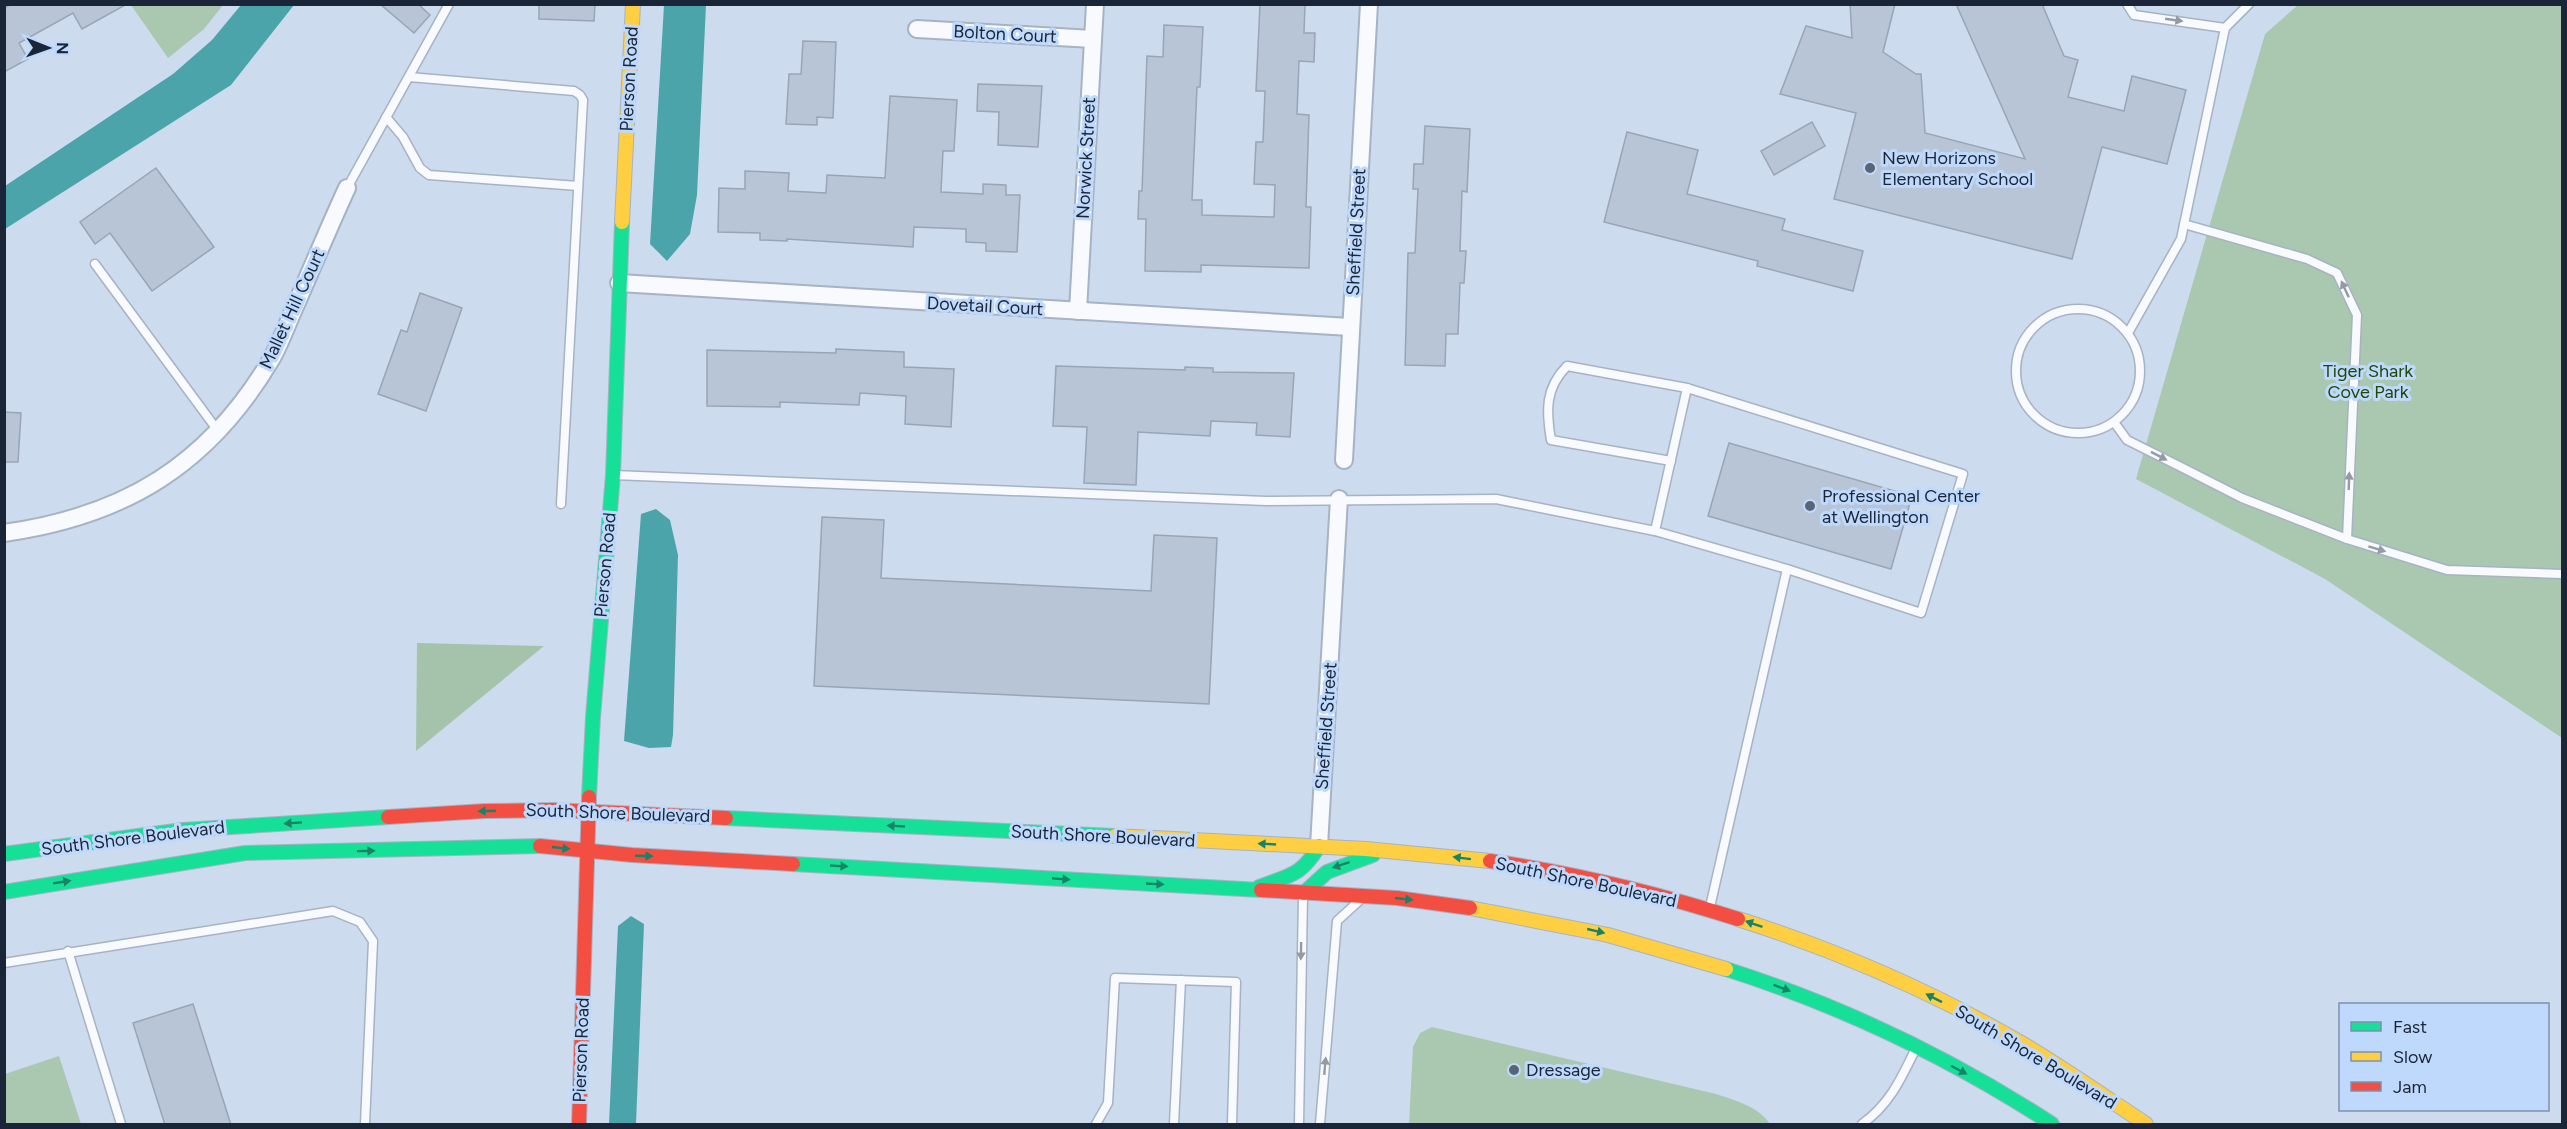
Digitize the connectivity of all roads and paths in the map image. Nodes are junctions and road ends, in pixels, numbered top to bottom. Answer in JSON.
{"nodes":[{"id":1,"x":449,"y":4,"type":"edge"},
{"id":2,"x":633,"y":4,"type":"edge"},
{"id":3,"x":1095,"y":4,"type":"edge"},
{"id":4,"x":1369,"y":4,"type":"edge"},
{"id":5,"x":2127,"y":4,"type":"edge"},
{"id":6,"x":2249,"y":4,"type":"edge"},
{"id":7,"x":2226,"y":28,"type":"junction"},
{"id":8,"x":917,"y":29,"type":"dead end"},
{"id":9,"x":1093,"y":39,"type":"junction"},
{"id":10,"x":409,"y":77,"type":"junction"},
{"id":11,"x":386,"y":117,"type":"junction"},
{"id":12,"x":578,"y":186,"type":"junction"},
{"id":13,"x":347,"y":188,"type":"joint"},
{"id":14,"x":2184,"y":225,"type":"junction"},
{"id":15,"x":95,"y":264,"type":"dead end"},
{"id":16,"x":619,"y":283,"type":"junction"},
{"id":17,"x":1078,"y":311,"type":"junction"},
{"id":18,"x":1350,"y":327,"type":"junction"},
{"id":19,"x":2128,"y":333,"type":"junction"},
{"id":20,"x":1688,"y":388,"type":"junction"},
{"id":21,"x":2114,"y":422,"type":"junction"},
{"id":22,"x":219,"y":431,"type":"junction"},
{"id":23,"x":1344,"y":460,"type":"dead end"},
{"id":24,"x":1671,"y":461,"type":"junction"},
{"id":25,"x":613,"y":475,"type":"junction"},
{"id":26,"x":1339,"y":499,"type":"junction"},
{"id":27,"x":561,"y":504,"type":"dead end"},
{"id":28,"x":1655,"y":531,"type":"junction"},
{"id":29,"x":4,"y":533,"type":"edge"},
{"id":30,"x":2347,"y":540,"type":"junction"},
{"id":31,"x":1788,"y":569,"type":"junction"},
{"id":32,"x":2562,"y":574,"type":"edge"},
{"id":33,"x":588,"y":812,"type":"junction"},
{"id":34,"x":1319,"y":846,"type":"junction"},
{"id":35,"x":586,"y":850,"type":"junction"},
{"id":36,"x":1387,"y":850,"type":"junction"},
{"id":37,"x":4,"y":854,"type":"edge"},
{"id":38,"x":1251,"y":890,"type":"junction"},
{"id":39,"x":4,"y":892,"type":"edge"},
{"id":40,"x":1304,"y":893,"type":"junction"},
{"id":41,"x":1365,"y":896,"type":"junction"},
{"id":42,"x":1709,"y":910,"type":"junction"},
{"id":43,"x":68,"y":951,"type":"junction"},
{"id":44,"x":4,"y":963,"type":"edge"},
{"id":45,"x":1181,"y":980,"type":"junction"},
{"id":46,"x":1916,"y":1047,"type":"junction"},
{"id":47,"x":121,"y":1125,"type":"edge"},
{"id":48,"x":364,"y":1125,"type":"edge"},
{"id":49,"x":579,"y":1125,"type":"edge"},
{"id":50,"x":1096,"y":1125,"type":"edge"},
{"id":51,"x":1174,"y":1125,"type":"edge"},
{"id":52,"x":1232,"y":1125,"type":"edge"},
{"id":53,"x":1299,"y":1125,"type":"edge"},
{"id":54,"x":1320,"y":1125,"type":"edge"},
{"id":55,"x":1862,"y":1125,"type":"edge"},
{"id":56,"x":2052,"y":1125,"type":"edge"},
{"id":57,"x":2146,"y":1125,"type":"edge"}],
"edges":[{"from":1,"to":10,"type":"lane"},
{"from":2,"to":16,"type":"street","name":"Pierson Road"},
{"from":3,"to":9,"type":"street","name":"Norwick Street"},
{"from":4,"to":18,"type":"street","name":"Sheffield Street"},
{"from":5,"to":7,"type":"lane","one_way":true},
{"from":6,"to":7,"type":"lane"},
{"from":7,"to":14,"type":"lane"},
{"from":8,"to":9,"type":"street","name":"Bolton Court"},
{"from":9,"to":17,"type":"street","name":"Norwick Street"},
{"from":10,"to":11,"type":"lane"},
{"from":10,"to":12,"type":"lane"},
{"from":11,"to":12,"type":"lane"},
{"from":11,"to":13,"type":"lane"},
{"from":12,"to":27,"type":"lane"},
{"from":13,"to":22,"type":"street","name":"Mallet Hill Court"},
{"from":14,"to":19,"type":"lane"},
{"from":30,"to":14,"type":"lane","one_way":true},
{"from":15,"to":22,"type":"lane"},
{"from":16,"to":17,"type":"street","name":"Dovetail Court"},
{"from":16,"to":25,"type":"street","name":"Pierson Road"},
{"from":17,"to":18,"type":"street","name":"Dovetail Court"},
{"from":18,"to":23,"type":"street","name":"Sheffield Street"},
{"from":19,"to":21,"type":"lane"},
{"from":19,"to":21,"type":"lane"},
{"from":20,"to":24,"type":"lane"},
{"from":20,"to":24,"type":"lane"},
{"from":20,"to":31,"type":"lane"},
{"from":21,"to":30,"type":"lane","one_way":true},
{"from":22,"to":29,"type":"street","name":"Mallet Hill Court"},
{"from":24,"to":28,"type":"lane"},
{"from":25,"to":26,"type":"lane"},
{"from":25,"to":33,"type":"street","name":"Pierson Road"},
{"from":26,"to":28,"type":"lane"},
{"from":26,"to":34,"type":"street","name":"Sheffield Street"},
{"from":28,"to":31,"type":"lane"},
{"from":30,"to":32,"type":"lane","one_way":true},
{"from":31,"to":42,"type":"lane"},
{"from":34,"to":33,"type":"street","name":"South Shore Boulevard","one_way":true},
{"from":33,"to":35,"type":"street","name":"Pierson Road"},
{"from":33,"to":37,"type":"street","name":"South Shore Boulevard","one_way":true},
{"from":34,"to":36,"type":"street","name":"South Shore Boulevard"},
{"from":34,"to":38,"type":"street"},
{"from":35,"to":38,"type":"street","name":"South Shore Boulevard","one_way":true},
{"from":39,"to":35,"type":"street","name":"South Shore Boulevard","one_way":true},
{"from":35,"to":49,"type":"street","name":"Pierson Road"},
{"from":36,"to":40,"type":"street","one_way":true},
{"from":42,"to":36,"type":"street","name":"South Shore Boulevard","one_way":true},
{"from":38,"to":40,"type":"street","name":"South Shore Boulevard"},
{"from":40,"to":41,"type":"street","name":"South Shore Boulevard"},
{"from":40,"to":53,"type":"lane","one_way":true},
{"from":41,"to":46,"type":"street","name":"South Shore Boulevard","one_way":true},
{"from":54,"to":41,"type":"lane","one_way":true},
{"from":57,"to":42,"type":"street","name":"South Shore Boulevard","one_way":true},
{"from":43,"to":44,"type":"lane"},
{"from":43,"to":47,"type":"lane"},
{"from":43,"to":48,"type":"lane"},
{"from":45,"to":50,"type":"lane"},
{"from":45,"to":51,"type":"lane"},
{"from":45,"to":52,"type":"lane"},
{"from":46,"to":55,"type":"lane"},
{"from":46,"to":56,"type":"street","name":"South Shore Boulevard","one_way":true}]}
